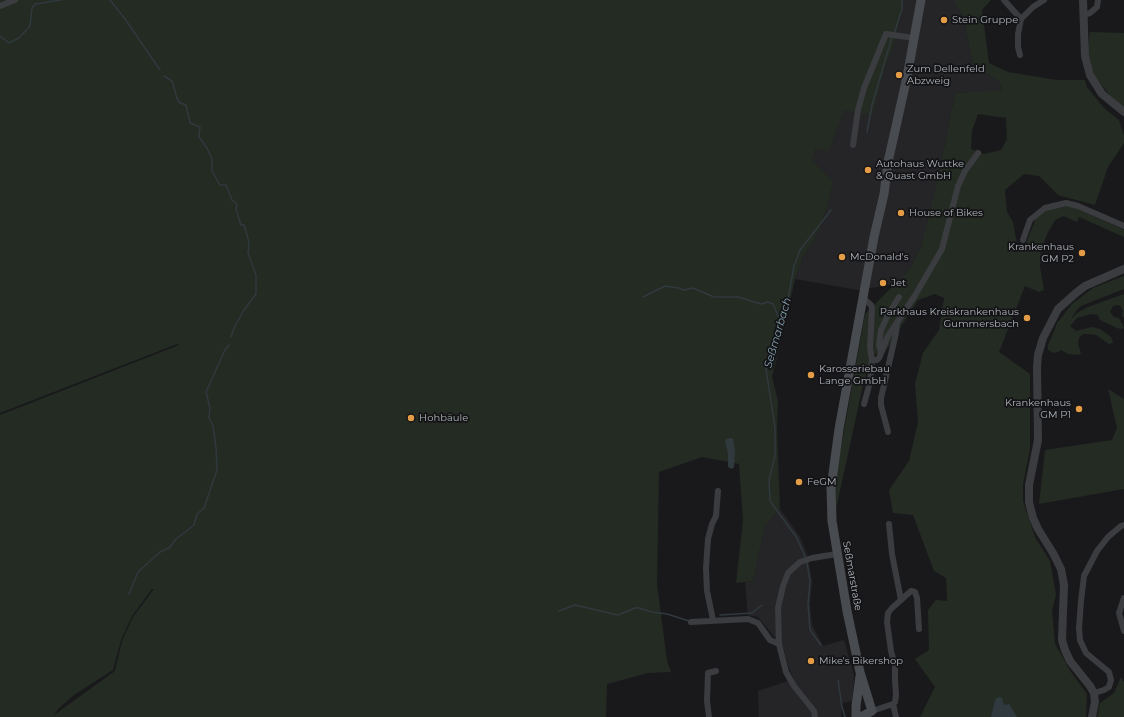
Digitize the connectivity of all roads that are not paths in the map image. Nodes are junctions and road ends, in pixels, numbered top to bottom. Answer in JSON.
{"nodes":[{"id":1,"x":15,"y":0,"type":"edge"},
{"id":2,"x":921,"y":0,"type":"edge"},
{"id":3,"x":1004,"y":0,"type":"edge"},
{"id":4,"x":1044,"y":0,"type":"edge"},
{"id":5,"x":1083,"y":0,"type":"edge"},
{"id":6,"x":1098,"y":0,"type":"edge"},
{"id":7,"x":0,"y":6,"type":"edge"},
{"id":8,"x":1085,"y":15,"type":"junction"},
{"id":9,"x":1021,"y":19,"type":"junction"},
{"id":10,"x":914,"y":38,"type":"junction"},
{"id":11,"x":1020,"y":55,"type":"dead end"},
{"id":12,"x":1124,"y":112,"type":"edge"},
{"id":13,"x":853,"y":145,"type":"dead end"},
{"id":14,"x":978,"y":153,"type":"dead end"},
{"id":15,"x":1124,"y":226,"type":"edge"},
{"id":16,"x":1023,"y":240,"type":"dead end"},
{"id":17,"x":1124,"y":269,"type":"edge"},
{"id":18,"x":899,"y":297,"type":"dead end"},
{"id":19,"x":863,"y":298,"type":"junction"},
{"id":20,"x":897,"y":323,"type":"junction"},
{"id":21,"x":881,"y":352,"type":"junction"},
{"id":22,"x":872,"y":360,"type":"junction"},
{"id":23,"x":864,"y":404,"type":"dead end"},
{"id":24,"x":888,"y":432,"type":"dead end"},
{"id":25,"x":718,"y":491,"type":"dead end"},
{"id":26,"x":889,"y":524,"type":"dead end"},
{"id":27,"x":1124,"y":525,"type":"edge"},
{"id":28,"x":837,"y":554,"type":"junction"},
{"id":29,"x":1124,"y":598,"type":"edge"},
{"id":30,"x":901,"y":600,"type":"junction"},
{"id":31,"x":713,"y":620,"type":"junction"},
{"id":32,"x":691,"y":622,"type":"dead end"},
{"id":33,"x":919,"y":629,"type":"dead end"},
{"id":34,"x":1124,"y":631,"type":"edge"},
{"id":35,"x":779,"y":644,"type":"junction"},
{"id":36,"x":716,"y":671,"type":"dead end"},
{"id":37,"x":860,"y":672,"type":"junction"},
{"id":38,"x":1094,"y":693,"type":"junction"},
{"id":39,"x":893,"y":704,"type":"junction"},
{"id":40,"x":874,"y":714,"type":"edge"},
{"id":41,"x":709,"y":717,"type":"edge"},
{"id":42,"x":816,"y":717,"type":"edge"},
{"id":43,"x":856,"y":717,"type":"edge"},
{"id":44,"x":861,"y":717,"type":"edge"},
{"id":45,"x":896,"y":717,"type":"edge"},
{"id":46,"x":1092,"y":717,"type":"edge"}],
"edges":[{"from":1,"to":7,"type":"street"},
{"from":2,"to":10,"type":"main road","name":"Seßmarstraße"},
{"from":3,"to":9,"type":"street"},
{"from":4,"to":9,"type":"street"},
{"from":5,"to":8,"type":"street"},
{"from":6,"to":8,"type":"street"},
{"from":8,"to":12,"type":"street"},
{"from":9,"to":11,"type":"street"},
{"from":10,"to":13,"type":"street"},
{"from":10,"to":19,"type":"main road","name":"Seßmarstraße"},
{"from":14,"to":20,"type":"street"},
{"from":15,"to":16,"type":"street"},
{"from":17,"to":38,"type":"street"},
{"from":18,"to":21,"type":"street"},
{"from":19,"to":22,"type":"street"},
{"from":19,"to":28,"type":"main road","name":"Seßmarstraße"},
{"from":20,"to":21,"type":"street"},
{"from":20,"to":24,"type":"street"},
{"from":21,"to":22,"type":"street"},
{"from":22,"to":23,"type":"street"},
{"from":25,"to":31,"type":"street"},
{"from":26,"to":30,"type":"street"},
{"from":27,"to":38,"type":"street"},
{"from":28,"to":35,"type":"street"},
{"from":28,"to":37,"type":"main road","name":"Seßmarstraße"},
{"from":29,"to":34,"type":"street"},
{"from":30,"to":33,"type":"street"},
{"from":30,"to":39,"type":"street"},
{"from":31,"to":32,"type":"street"},
{"from":31,"to":35,"type":"street"},
{"from":35,"to":42,"type":"street"},
{"from":36,"to":41,"type":"street"},
{"from":37,"to":40,"type":"main road","name":"Seßmarstraße"},
{"from":37,"to":43,"type":"main road"},
{"from":38,"to":46,"type":"street"},
{"from":39,"to":40,"type":"street"},
{"from":39,"to":45,"type":"street"},
{"from":40,"to":44,"type":"main road"}]}
